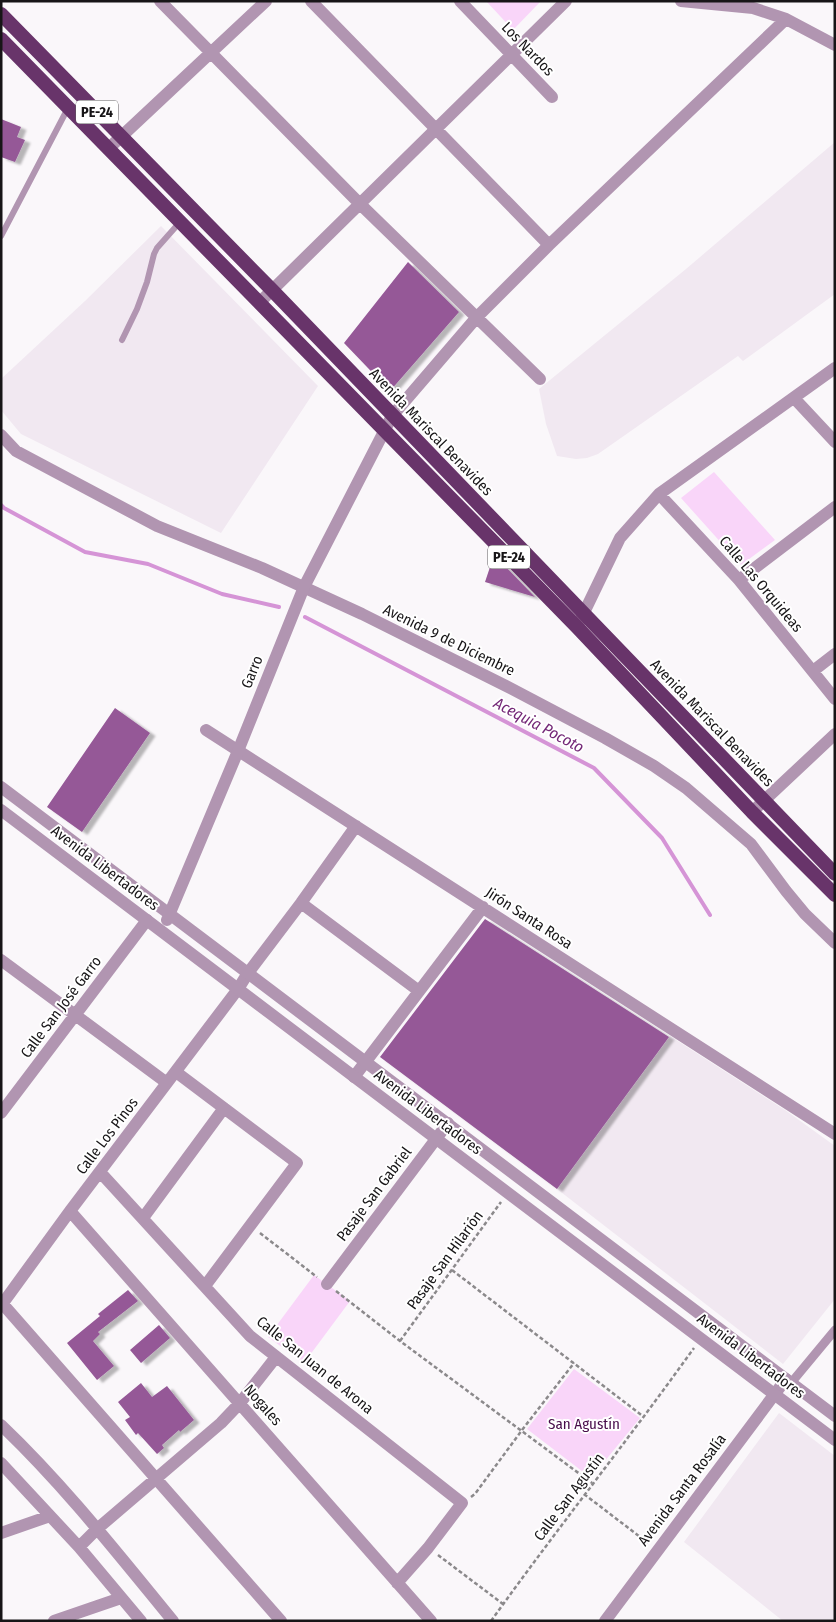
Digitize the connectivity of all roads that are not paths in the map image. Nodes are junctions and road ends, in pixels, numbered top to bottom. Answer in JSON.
{"nodes":[{"id":1,"x":160,"y":1,"type":"edge"},
{"id":2,"x":266,"y":1,"type":"edge"},
{"id":3,"x":311,"y":1,"type":"edge"},
{"id":4,"x":460,"y":1,"type":"edge"},
{"id":5,"x":566,"y":1,"type":"edge"},
{"id":6,"x":681,"y":1,"type":"edge"},
{"id":7,"x":1,"y":14,"type":"edge"},
{"id":8,"x":786,"y":19,"type":"junction"},
{"id":9,"x":1,"y":39,"type":"edge"},
{"id":10,"x":835,"y":46,"type":"edge"},
{"id":11,"x":210,"y":53,"type":"junction"},
{"id":12,"x":512,"y":55,"type":"junction"},
{"id":13,"x":552,"y":97,"type":"dead end"},
{"id":14,"x":68,"y":108,"type":"junction"},
{"id":15,"x":436,"y":130,"type":"junction"},
{"id":16,"x":120,"y":136,"type":"junction"},
{"id":17,"x":108,"y":149,"type":"junction"},
{"id":18,"x":360,"y":204,"type":"junction"},
{"id":19,"x":194,"y":210,"type":"junction"},
{"id":20,"x":180,"y":222,"type":"junction"},
{"id":21,"x":1,"y":236,"type":"edge"},
{"id":22,"x":549,"y":245,"type":"junction"},
{"id":23,"x":272,"y":290,"type":"junction"},
{"id":24,"x":259,"y":303,"type":"junction"},
{"id":25,"x":477,"y":317,"type":"junction"},
{"id":26,"x":122,"y":340,"type":"dead end"},
{"id":27,"x":835,"y":368,"type":"edge"},
{"id":28,"x":540,"y":379,"type":"dead end"},
{"id":29,"x":794,"y":398,"type":"junction"},
{"id":30,"x":392,"y":416,"type":"junction"},
{"id":31,"x":384,"y":430,"type":"junction"},
{"id":32,"x":1,"y":435,"type":"edge"},
{"id":33,"x":835,"y":442,"type":"edge"},
{"id":34,"x":659,"y":494,"type":"junction"},
{"id":35,"x":835,"y":506,"type":"edge"},
{"id":36,"x":739,"y":580,"type":"junction"},
{"id":37,"x":304,"y":588,"type":"junction"},
{"id":38,"x":584,"y":614,"type":"junction"},
{"id":39,"x":577,"y":627,"type":"junction"},
{"id":40,"x":835,"y":654,"type":"edge"},
{"id":41,"x":813,"y":671,"type":"junction"},
{"id":42,"x":835,"y":699,"type":"edge"},
{"id":43,"x":206,"y":730,"type":"dead end"},
{"id":44,"x":835,"y":734,"type":"edge"},
{"id":45,"x":238,"y":751,"type":"junction"},
{"id":46,"x":1,"y":787,"type":"edge"},
{"id":47,"x":764,"y":800,"type":"junction"},
{"id":48,"x":1,"y":810,"type":"edge"},
{"id":49,"x":752,"y":812,"type":"junction"},
{"id":50,"x":356,"y":826,"type":"junction"},
{"id":51,"x":835,"y":874,"type":"edge"},
{"id":52,"x":835,"y":895,"type":"edge"},
{"id":53,"x":301,"y":903,"type":"junction"},
{"id":54,"x":483,"y":907,"type":"junction"},
{"id":55,"x":170,"y":915,"type":"junction"},
{"id":56,"x":147,"y":920,"type":"junction"},
{"id":57,"x":160,"y":930,"type":"junction"},
{"id":58,"x":835,"y":942,"type":"edge"},
{"id":59,"x":1,"y":960,"type":"edge"},
{"id":60,"x":248,"y":973,"type":"junction"},
{"id":61,"x":238,"y":989,"type":"junction"},
{"id":62,"x":419,"y":991,"type":"junction"},
{"id":63,"x":75,"y":1015,"type":"junction"},
{"id":64,"x":365,"y":1062,"type":"junction"},
{"id":65,"x":176,"y":1072,"type":"junction"},
{"id":66,"x":354,"y":1077,"type":"junction"},
{"id":67,"x":167,"y":1083,"type":"junction"},
{"id":68,"x":4,"y":1105,"type":"edge"},
{"id":69,"x":224,"y":1108,"type":"junction"},
{"id":70,"x":448,"y":1123,"type":"junction"},
{"id":71,"x":835,"y":1134,"type":"edge"},
{"id":72,"x":436,"y":1139,"type":"junction"},
{"id":73,"x":100,"y":1172,"type":"junction"},
{"id":74,"x":70,"y":1211,"type":"junction"},
{"id":75,"x":143,"y":1218,"type":"junction"},
{"id":76,"x":327,"y":1284,"type":"road end"},
{"id":77,"x":205,"y":1286,"type":"junction"},
{"id":78,"x":2,"y":1302,"type":"edge"},
{"id":79,"x":835,"y":1330,"type":"edge"},
{"id":80,"x":276,"y":1357,"type":"junction"},
{"id":81,"x":789,"y":1381,"type":"junction"},
{"id":82,"x":774,"y":1394,"type":"junction"},
{"id":83,"x":240,"y":1403,"type":"junction"},
{"id":84,"x":835,"y":1416,"type":"edge"},
{"id":85,"x":1,"y":1425,"type":"edge"},
{"id":86,"x":835,"y":1440,"type":"edge"},
{"id":87,"x":1,"y":1463,"type":"edge"},
{"id":88,"x":156,"y":1479,"type":"junction"},
{"id":89,"x":50,"y":1516,"type":"junction"},
{"id":90,"x":97,"y":1529,"type":"junction"},
{"id":91,"x":1,"y":1533,"type":"edge"},
{"id":92,"x":79,"y":1547,"type":"junction"},
{"id":93,"x":397,"y":1583,"type":"junction"},
{"id":94,"x":121,"y":1598,"type":"junction"},
{"id":95,"x":54,"y":1621,"type":"edge"},
{"id":96,"x":141,"y":1621,"type":"edge"},
{"id":97,"x":173,"y":1621,"type":"edge"},
{"id":98,"x":281,"y":1621,"type":"edge"},
{"id":99,"x":431,"y":1621,"type":"edge"},
{"id":100,"x":605,"y":1621,"type":"edge"}],
"edges":[{"from":1,"to":11,"type":"street"},
{"from":2,"to":11,"type":"street"},
{"from":3,"to":15,"type":"street"},
{"from":4,"to":12,"type":"street","name":"Los Nardos"},
{"from":5,"to":12,"type":"street"},
{"from":6,"to":8,"type":"street"},
{"from":7,"to":16,"type":"highway","name":"Avenida Mariscal Benavides","number":"PE-24"},
{"from":8,"to":10,"type":"street"},
{"from":8,"to":22,"type":"street","name":"Garro"},
{"from":9,"to":14,"type":"highway","name":"Avenida Mariscal Benavides","number":"PE-24"},
{"from":11,"to":16,"type":"street"},
{"from":11,"to":18,"type":"street"},
{"from":12,"to":13,"type":"street","name":"Los Nardos"},
{"from":12,"to":15,"type":"street"},
{"from":14,"to":17,"type":"highway","name":"Avenida Mariscal Benavides","number":"PE-24"},
{"from":14,"to":21,"type":"lane"},
{"from":15,"to":18,"type":"street"},
{"from":15,"to":22,"type":"street"},
{"from":16,"to":17,"type":"street"},
{"from":16,"to":19,"type":"highway","name":"Avenida Mariscal Benavides","number":"PE-24"},
{"from":17,"to":20,"type":"highway","name":"Avenida Mariscal Benavides","number":"PE-24"},
{"from":18,"to":23,"type":"street"},
{"from":18,"to":25,"type":"street"},
{"from":19,"to":20,"type":"street"},
{"from":19,"to":23,"type":"highway","name":"Avenida Mariscal Benavides","number":"PE-24"},
{"from":20,"to":24,"type":"highway","name":"Avenida Mariscal Benavides","number":"PE-24"},
{"from":20,"to":26,"type":"lane"},
{"from":22,"to":25,"type":"street","name":"Garro"},
{"from":23,"to":24,"type":"street"},
{"from":23,"to":30,"type":"highway","name":"Avenida Mariscal Benavides","number":"PE-24"},
{"from":24,"to":31,"type":"highway","name":"Avenida Mariscal Benavides","number":"PE-24"},
{"from":25,"to":28,"type":"street"},
{"from":25,"to":30,"type":"street","name":"Garro"},
{"from":27,"to":29,"type":"street"},
{"from":29,"to":33,"type":"street"},
{"from":29,"to":34,"type":"street"},
{"from":30,"to":31,"type":"street","name":"Garro"},
{"from":30,"to":38,"type":"highway","name":"Avenida Mariscal Benavides","number":"PE-24"},
{"from":31,"to":37,"type":"street","name":"Garro"},
{"from":31,"to":39,"type":"highway","name":"Avenida Mariscal Benavides","number":"PE-24"},
{"from":32,"to":37,"type":"street","name":"Avenida 9 de Diciembre"},
{"from":34,"to":36,"type":"street","name":"Calle Las Orquideas"},
{"from":34,"to":38,"type":"street"},
{"from":35,"to":36,"type":"street"},
{"from":36,"to":41,"type":"street","name":"Calle Las Orquideas"},
{"from":37,"to":45,"type":"street","name":"Garro"},
{"from":37,"to":58,"type":"street","name":"Avenida 9 de Diciembre"},
{"from":38,"to":39,"type":"street"},
{"from":38,"to":47,"type":"highway","name":"Avenida Mariscal Benavides","number":"PE-24"},
{"from":39,"to":49,"type":"highway","name":"Avenida Mariscal Benavides","number":"PE-24"},
{"from":40,"to":41,"type":"street"},
{"from":41,"to":42,"type":"street","name":"Calle Las Orquideas"},
{"from":43,"to":45,"type":"street","name":"Jirón Santa Rosa"},
{"from":44,"to":47,"type":"street"},
{"from":45,"to":50,"type":"street","name":"Jirón Santa Rosa"},
{"from":45,"to":55,"type":"street","name":"Garro"},
{"from":46,"to":55,"type":"street","name":"Avenida Libertadores"},
{"from":47,"to":49,"type":"street"},
{"from":47,"to":51,"type":"highway","name":"Avenida Mariscal Benavides","number":"PE-24"},
{"from":48,"to":56,"type":"street","name":"Avenida Libertadores"},
{"from":49,"to":52,"type":"highway","name":"Avenida Mariscal Benavides","number":"PE-24"},
{"from":50,"to":53,"type":"street","name":"Calle Los Pinos"},
{"from":50,"to":54,"type":"street","name":"Jirón Santa Rosa"},
{"from":53,"to":60,"type":"street","name":"Calle Los Pinos"},
{"from":53,"to":62,"type":"street"},
{"from":54,"to":62,"type":"street"},
{"from":54,"to":71,"type":"street","name":"Jirón Santa Rosa"},
{"from":55,"to":57,"type":"street","name":"Garro"},
{"from":55,"to":60,"type":"street","name":"Avenida Libertadores"},
{"from":56,"to":57,"type":"street","name":"Avenida Libertadores"},
{"from":56,"to":63,"type":"street","name":"Calle San José Garro"},
{"from":57,"to":61,"type":"street","name":"Avenida Libertadores"},
{"from":59,"to":63,"type":"street"},
{"from":60,"to":61,"type":"street","name":"Calle Los Pinos"},
{"from":60,"to":64,"type":"street","name":"Avenida Libertadores"},
{"from":61,"to":65,"type":"street","name":"Calle Los Pinos"},
{"from":61,"to":66,"type":"street","name":"Avenida Libertadores"},
{"from":62,"to":64,"type":"street"},
{"from":63,"to":67,"type":"street"},
{"from":63,"to":68,"type":"street","name":"Calle San José Garro"},
{"from":64,"to":66,"type":"street"},
{"from":64,"to":70,"type":"street","name":"Avenida Libertadores"},
{"from":65,"to":67,"type":"street","name":"Calle Los Pinos"},
{"from":65,"to":69,"type":"street"},
{"from":66,"to":72,"type":"street","name":"Avenida Libertadores"},
{"from":67,"to":73,"type":"street","name":"Calle Los Pinos"},
{"from":69,"to":75,"type":"street"},
{"from":69,"to":77,"type":"street"},
{"from":70,"to":72,"type":"street","name":"Pasaje San Gabriel"},
{"from":70,"to":81,"type":"street","name":"Avenida Libertadores"},
{"from":72,"to":76,"type":"street","name":"Pasaje San Gabriel"},
{"from":72,"to":82,"type":"street","name":"Avenida Libertadores"},
{"from":73,"to":74,"type":"street","name":"Calle Los Pinos"},
{"from":73,"to":75,"type":"street","name":"Calle San Juan de Arona"},
{"from":74,"to":78,"type":"street","name":"Calle Los Pinos"},
{"from":74,"to":83,"type":"street","name":"Nogales"},
{"from":75,"to":77,"type":"street","name":"Calle San Juan de Arona"},
{"from":77,"to":80,"type":"street","name":"Calle San Juan de Arona"},
{"from":78,"to":88,"type":"street"},
{"from":79,"to":81,"type":"street"},
{"from":80,"to":83,"type":"street"},
{"from":80,"to":93,"type":"street","name":"Calle San Juan de Arona"},
{"from":81,"to":82,"type":"street","name":"Avenida Santa Rosalía"},
{"from":81,"to":84,"type":"street","name":"Avenida Libertadores"},
{"from":82,"to":86,"type":"street","name":"Avenida Libertadores"},
{"from":82,"to":100,"type":"street","name":"Avenida Santa Rosalía"},
{"from":83,"to":88,"type":"street"},
{"from":83,"to":93,"type":"street","name":"Nogales"},
{"from":85,"to":90,"type":"street"},
{"from":87,"to":89,"type":"street"},
{"from":88,"to":90,"type":"street"},
{"from":88,"to":98,"type":"street"},
{"from":89,"to":91,"type":"street"},
{"from":89,"to":92,"type":"street"},
{"from":90,"to":92,"type":"street"},
{"from":90,"to":97,"type":"street"},
{"from":92,"to":94,"type":"street"},
{"from":93,"to":99,"type":"street","name":"Nogales"},
{"from":94,"to":95,"type":"street"},
{"from":94,"to":96,"type":"street"}]}
